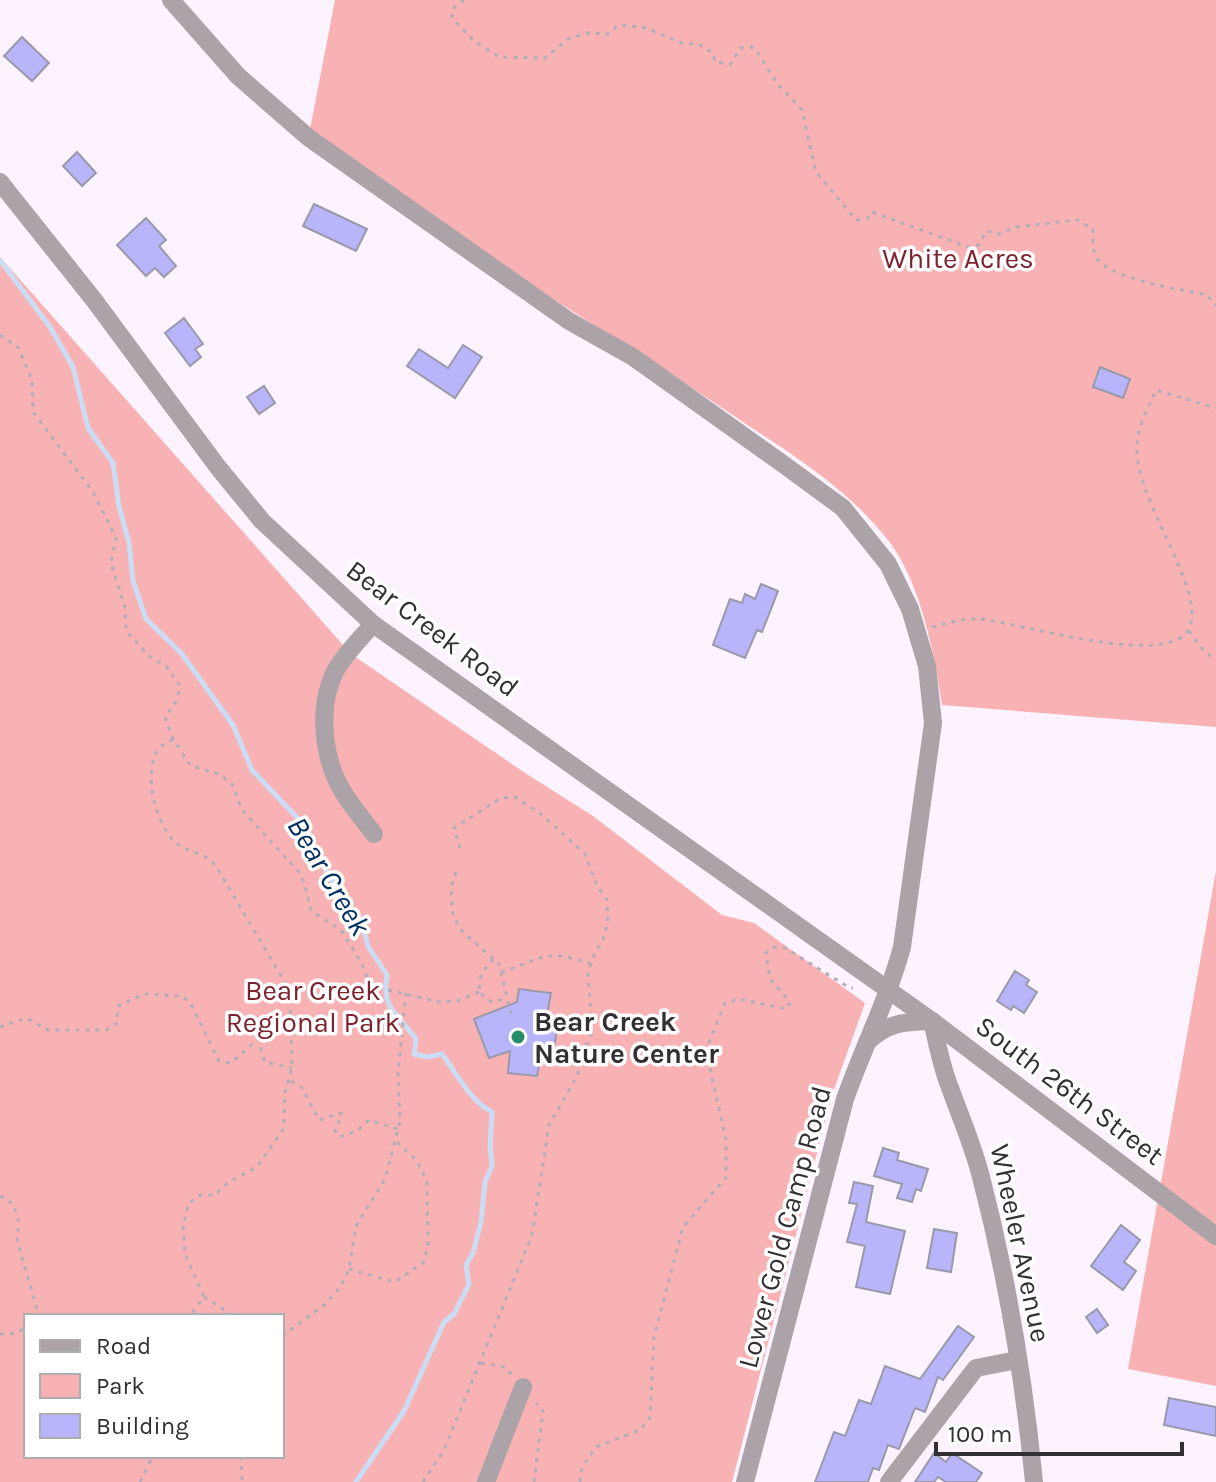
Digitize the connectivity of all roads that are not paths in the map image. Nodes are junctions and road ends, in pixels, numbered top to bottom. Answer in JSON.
{"nodes":[{"id":1,"x":171,"y":0,"type":"edge"},
{"id":2,"x":0,"y":182,"type":"edge"},
{"id":3,"x":373,"y":624,"type":"junction"},
{"id":4,"x":374,"y":834,"type":"dead end"},
{"id":5,"x":882,"y":987,"type":"junction"},
{"id":6,"x":932,"y":1021,"type":"junction"},
{"id":7,"x":864,"y":1045,"type":"junction"},
{"id":8,"x":1216,"y":1236,"type":"edge"},
{"id":9,"x":1017,"y":1360,"type":"junction"},
{"id":10,"x":523,"y":1387,"type":"dead end"},
{"id":11,"x":486,"y":1482,"type":"edge"},
{"id":12,"x":745,"y":1482,"type":"edge"},
{"id":13,"x":889,"y":1482,"type":"edge"},
{"id":14,"x":1034,"y":1482,"type":"edge"}],
"edges":[{"from":1,"to":5,"type":"street","name":"Lower Gold Camp Road"},
{"from":2,"to":3,"type":"street","name":"Bear Creek Road"},
{"from":3,"to":4,"type":"street"},
{"from":3,"to":5,"type":"street","name":"Bear Creek Road"},
{"from":5,"to":6,"type":"street","name":"South 26th Street"},
{"from":5,"to":7,"type":"street","name":"Lower Gold Camp Road"},
{"from":6,"to":7,"type":"street"},
{"from":6,"to":8,"type":"street","name":"South 26th Street"},
{"from":6,"to":9,"type":"street","name":"Wheeler Avenue"},
{"from":7,"to":12,"type":"street","name":"Lower Gold Camp Road"},
{"from":9,"to":13,"type":"street"},
{"from":9,"to":14,"type":"street","name":"Wheeler Avenue"},
{"from":10,"to":11,"type":"street"}]}
